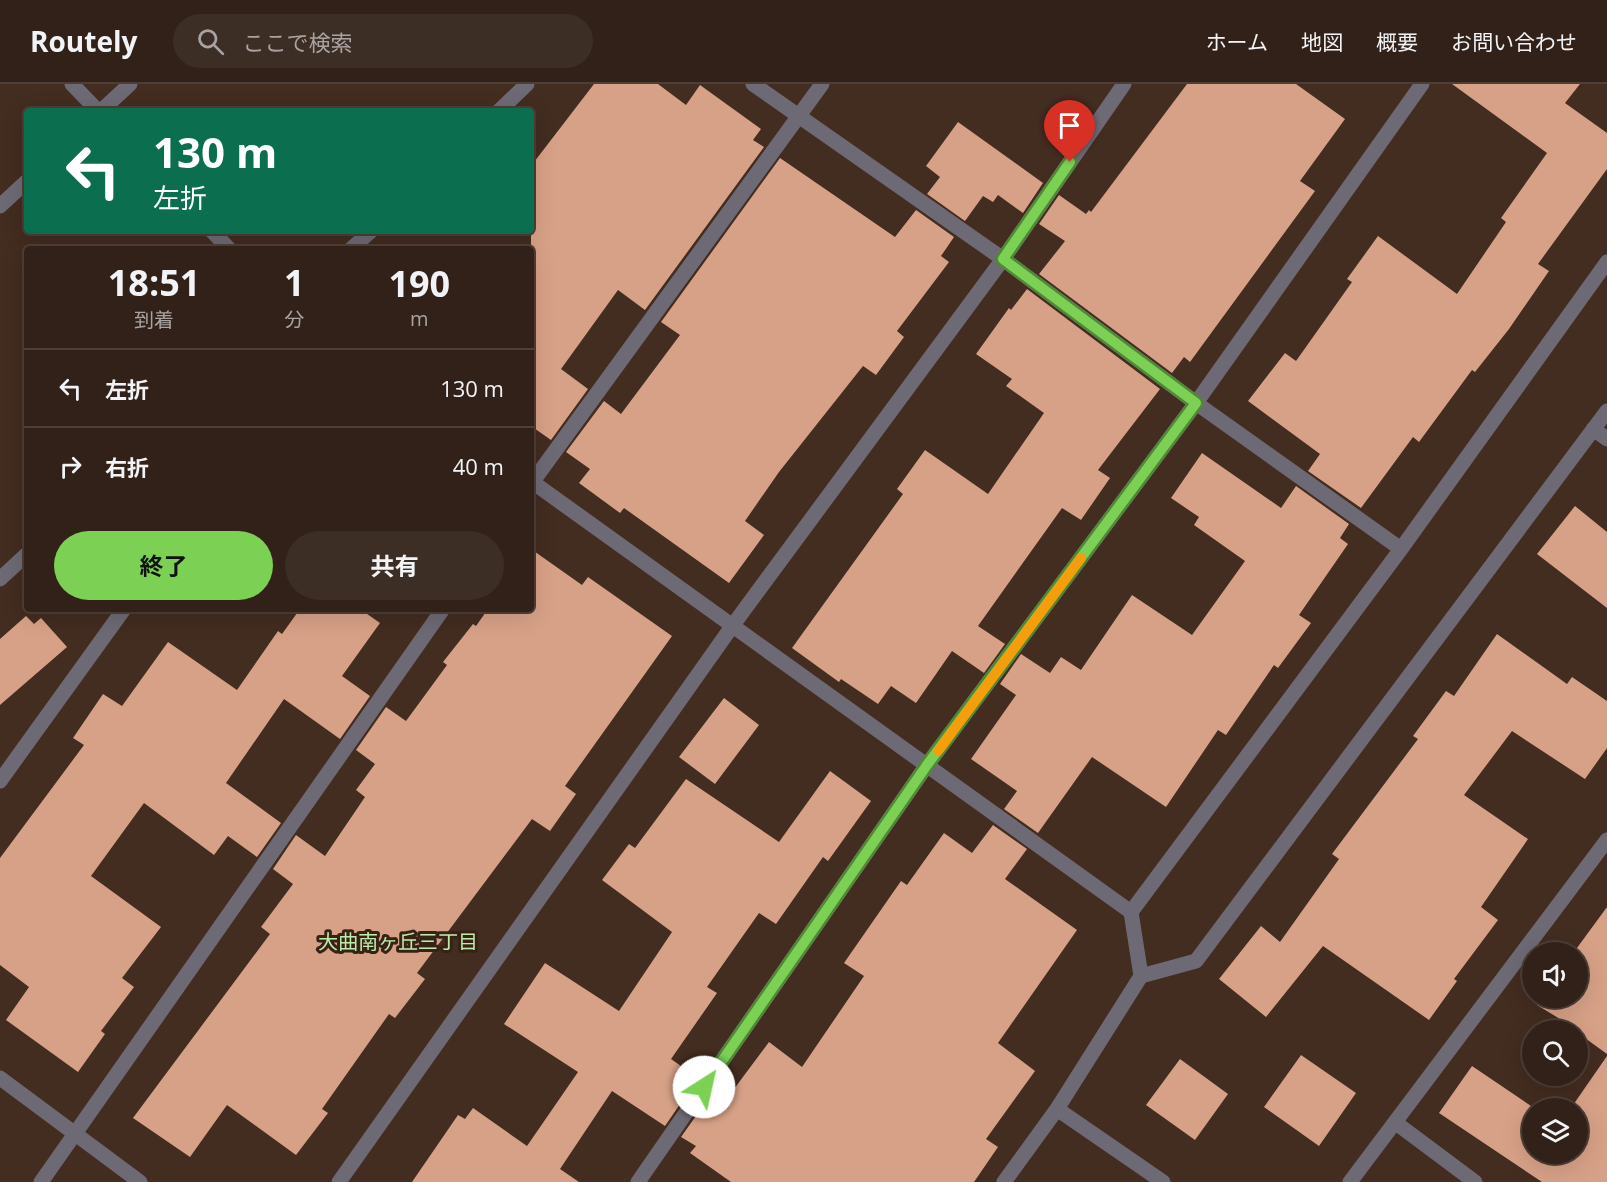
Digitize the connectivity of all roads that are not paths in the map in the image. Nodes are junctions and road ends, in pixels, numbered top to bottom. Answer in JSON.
{"nodes":[{"id":1,"x":72,"y":84,"type":"edge"},
{"id":2,"x":130,"y":84,"type":"edge"},
{"id":3,"x":527,"y":84,"type":"edge"},
{"id":4,"x":753,"y":84,"type":"edge"},
{"id":5,"x":822,"y":84,"type":"edge"},
{"id":6,"x":1124,"y":84,"type":"edge"},
{"id":7,"x":1422,"y":84,"type":"edge"},
{"id":8,"x":96,"y":108,"type":"edge"},
{"id":9,"x":102,"y":108,"type":"edge"},
{"id":10,"x":502,"y":108,"type":"edge"},
{"id":11,"x":798,"y":116,"type":"junction"},
{"id":12,"x":24,"y":184,"type":"edge"},
{"id":13,"x":0,"y":206,"type":"edge"},
{"id":14,"x":215,"y":234,"type":"edge"},
{"id":15,"x":367,"y":234,"type":"edge"},
{"id":16,"x":226,"y":246,"type":"edge"},
{"id":17,"x":354,"y":246,"type":"edge"},
{"id":18,"x":1003,"y":259,"type":"junction"},
{"id":19,"x":1607,"y":262,"type":"edge"},
{"id":20,"x":1196,"y":403,"type":"junction"},
{"id":21,"x":1607,"y":411,"type":"edge"},
{"id":22,"x":1593,"y":429,"type":"junction"},
{"id":23,"x":1607,"y":439,"type":"edge"},
{"id":24,"x":534,"y":479,"type":"edge"},
{"id":25,"x":534,"y":483,"type":"edge"},
{"id":26,"x":1401,"y":549,"type":"junction"},
{"id":27,"x":24,"y":557,"type":"edge"},
{"id":28,"x":0,"y":579,"type":"edge"},
{"id":29,"x":122,"y":612,"type":"edge"},
{"id":30,"x":441,"y":612,"type":"edge"},
{"id":31,"x":733,"y":625,"type":"junction"},
{"id":32,"x":927,"y":765,"type":"junction"},
{"id":33,"x":0,"y":781,"type":"edge"},
{"id":34,"x":1607,"y":840,"type":"edge"},
{"id":35,"x":1131,"y":912,"type":"junction"},
{"id":36,"x":1141,"y":976,"type":"junction"},
{"id":37,"x":0,"y":1077,"type":"edge"},
{"id":38,"x":1057,"y":1109,"type":"junction"},
{"id":39,"x":1396,"y":1123,"type":"junction"},
{"id":40,"x":77,"y":1132,"type":"junction"},
{"id":41,"x":41,"y":1182,"type":"edge"},
{"id":42,"x":140,"y":1182,"type":"edge"},
{"id":43,"x":339,"y":1182,"type":"edge"},
{"id":44,"x":638,"y":1182,"type":"edge"},
{"id":45,"x":1004,"y":1182,"type":"edge"},
{"id":46,"x":1163,"y":1182,"type":"edge"},
{"id":47,"x":1350,"y":1182,"type":"edge"},
{"id":48,"x":1475,"y":1182,"type":"edge"}],
"edges":[{"from":1,"to":8,"type":"street"},
{"from":2,"to":9,"type":"street"},
{"from":3,"to":10,"type":"street"},
{"from":4,"to":11,"type":"street"},
{"from":5,"to":11,"type":"street"},
{"from":6,"to":18,"type":"street"},
{"from":7,"to":20,"type":"street"},
{"from":11,"to":18,"type":"street"},
{"from":11,"to":24,"type":"street"},
{"from":12,"to":13,"type":"street"},
{"from":14,"to":16,"type":"street"},
{"from":15,"to":17,"type":"street"},
{"from":18,"to":20,"type":"street"},
{"from":18,"to":31,"type":"street"},
{"from":19,"to":26,"type":"street"},
{"from":20,"to":26,"type":"street"},
{"from":20,"to":32,"type":"street"},
{"from":21,"to":22,"type":"street"},
{"from":22,"to":23,"type":"street"},
{"from":22,"to":36,"type":"street"},
{"from":25,"to":31,"type":"street"},
{"from":26,"to":35,"type":"street"},
{"from":27,"to":28,"type":"street"},
{"from":29,"to":33,"type":"street"},
{"from":30,"to":40,"type":"street"},
{"from":31,"to":32,"type":"street"},
{"from":31,"to":43,"type":"street"},
{"from":32,"to":35,"type":"street"},
{"from":32,"to":44,"type":"street"},
{"from":34,"to":39,"type":"street"},
{"from":35,"to":36,"type":"street"},
{"from":36,"to":38,"type":"street"},
{"from":37,"to":40,"type":"street"},
{"from":38,"to":45,"type":"street"},
{"from":38,"to":46,"type":"street"},
{"from":39,"to":47,"type":"street"},
{"from":39,"to":48,"type":"street"},
{"from":40,"to":41,"type":"street"},
{"from":40,"to":42,"type":"street"}]}
